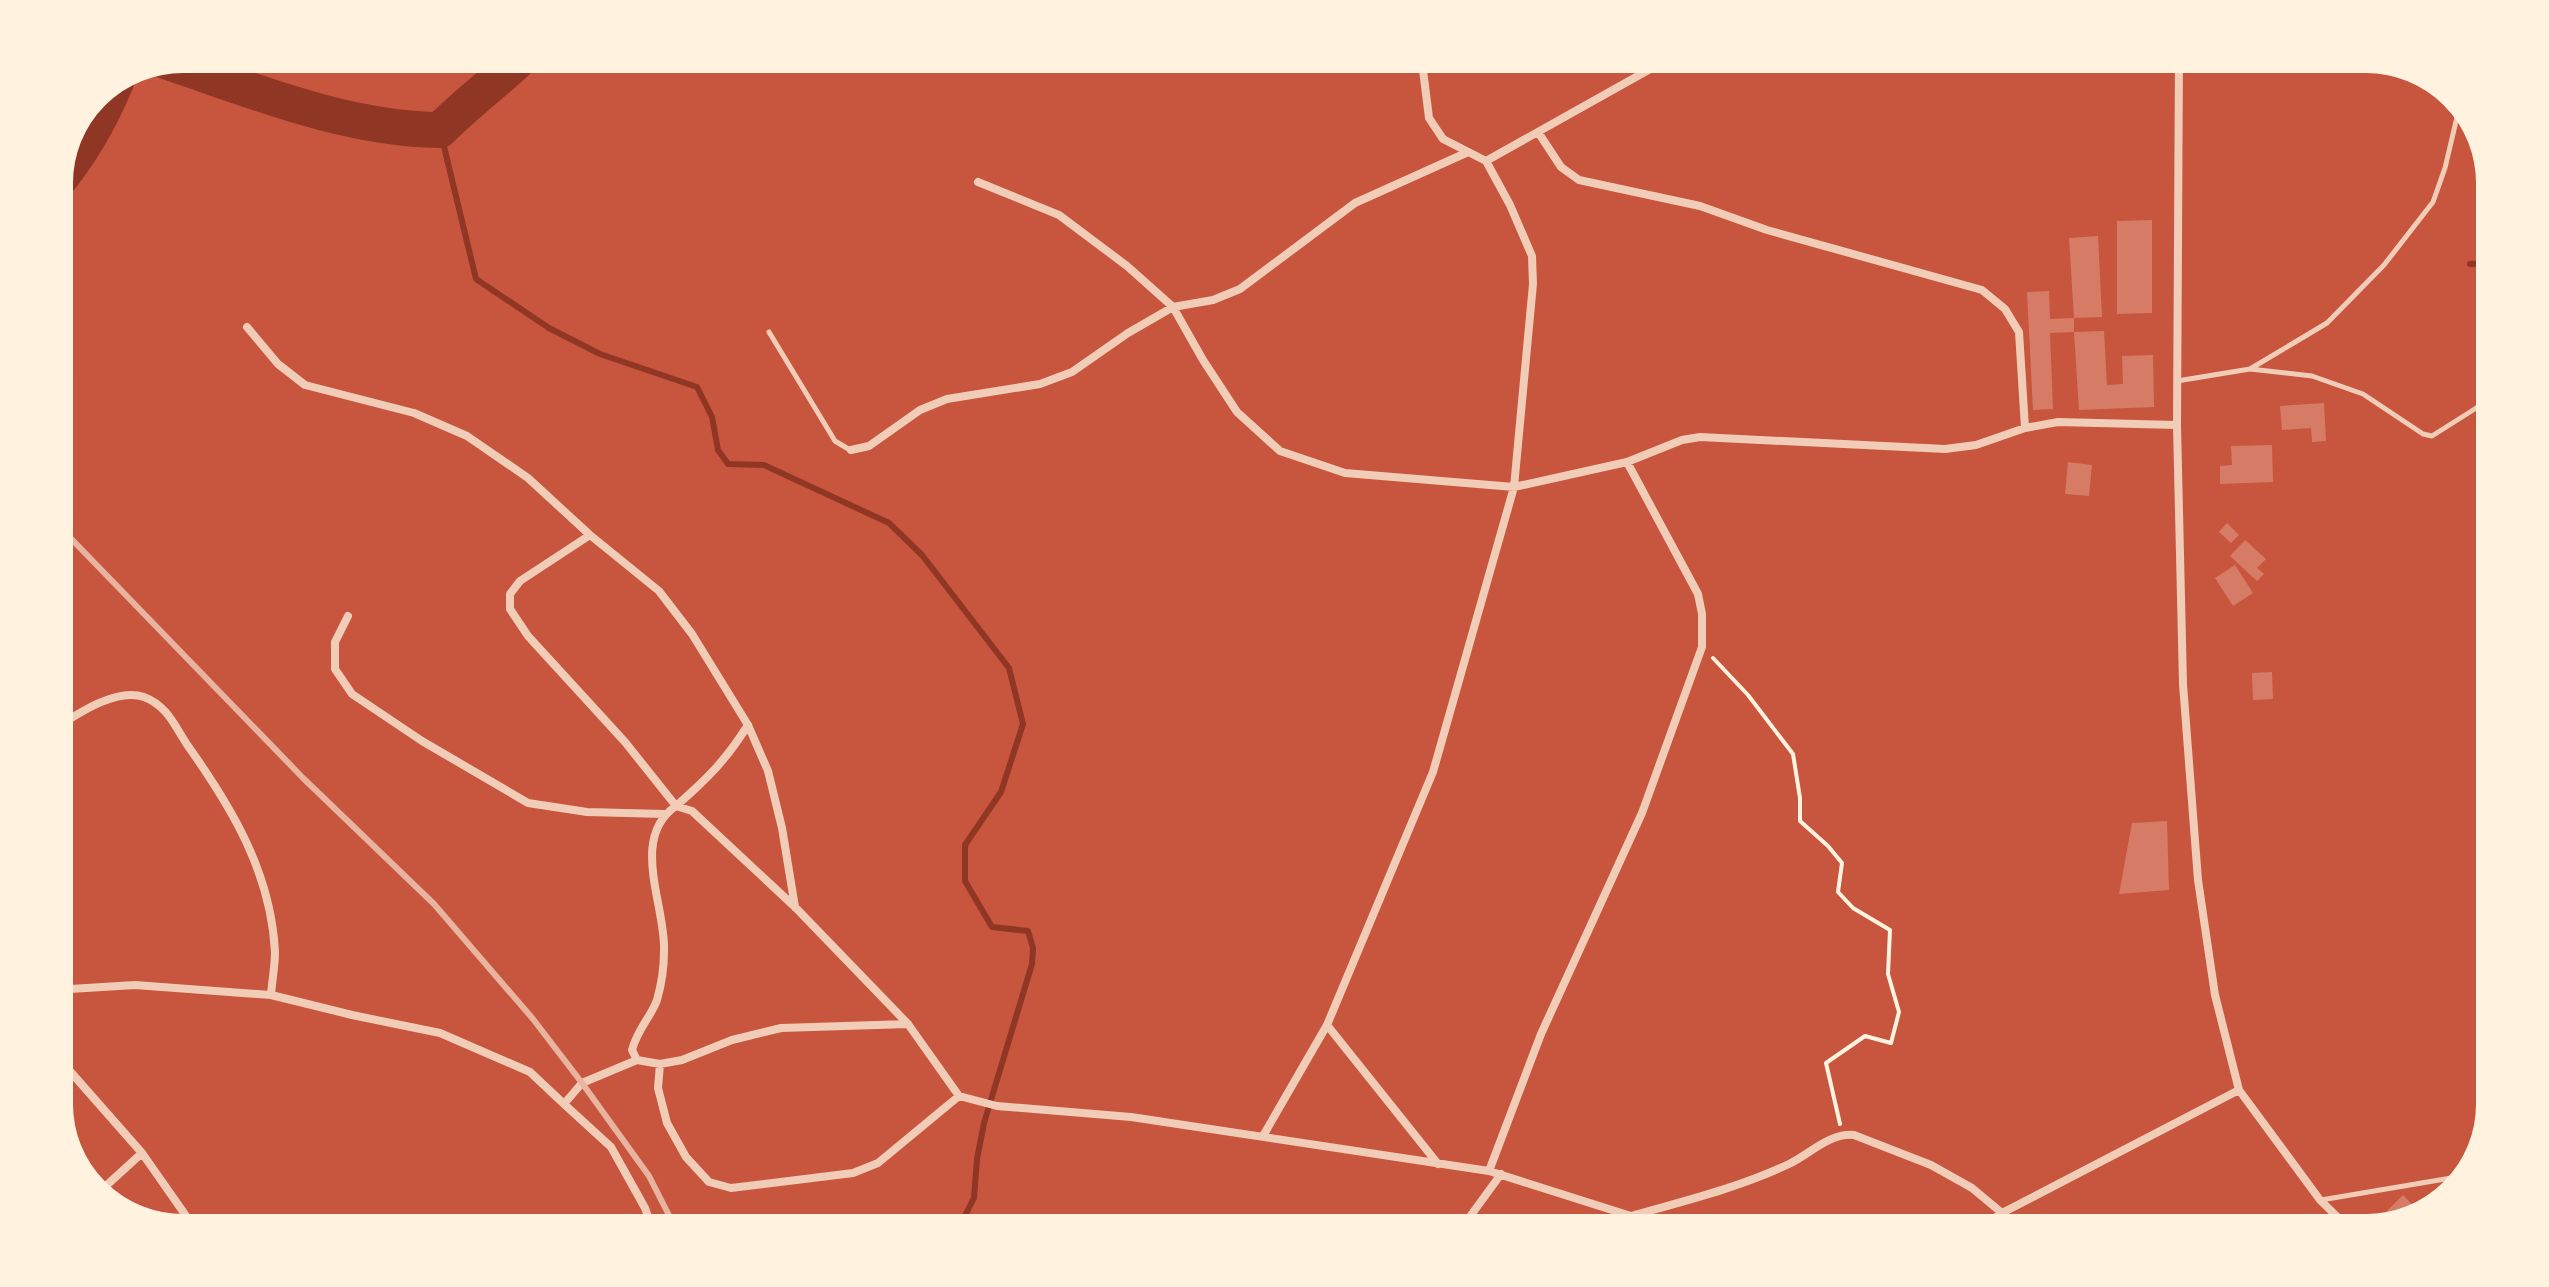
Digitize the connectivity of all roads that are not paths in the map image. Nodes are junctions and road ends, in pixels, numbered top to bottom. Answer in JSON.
{"nodes":[{"id":1,"x":1423,"y":68,"type":"edge"},
{"id":2,"x":1652,"y":68,"type":"edge"},
{"id":3,"x":2179,"y":68,"type":"edge"},
{"id":4,"x":2458,"y":114,"type":"edge"},
{"id":5,"x":1538,"y":132,"type":"junction"},
{"id":6,"x":1466,"y":153,"type":"junction"},
{"id":7,"x":1486,"y":161,"type":"junction"},
{"id":8,"x":978,"y":182,"type":"dead end"},
{"id":9,"x":1173,"y":307,"type":"junction"},
{"id":10,"x":247,"y":327,"type":"dead end"},
{"id":11,"x":769,"y":332,"type":"dead end"},
{"id":12,"x":2250,"y":369,"type":"junction"},
{"id":13,"x":2177,"y":381,"type":"junction"},
{"id":14,"x":2481,"y":405,"type":"edge"},
{"id":15,"x":2177,"y":425,"type":"junction"},
{"id":16,"x":2025,"y":428,"type":"junction"},
{"id":17,"x":851,"y":450,"type":"joint"},
{"id":18,"x":1627,"y":462,"type":"junction"},
{"id":19,"x":1514,"y":487,"type":"junction"},
{"id":20,"x":590,"y":535,"type":"junction"},
{"id":21,"x":348,"y":616,"type":"dead end"},
{"id":22,"x":68,"y":720,"type":"edge"},
{"id":23,"x":748,"y":725,"type":"junction"},
{"id":24,"x":676,"y":806,"type":"junction"},
{"id":25,"x":664,"y":814,"type":"junction"},
{"id":26,"x":795,"y":907,"type":"junction"},
{"id":27,"x":68,"y":989,"type":"edge"},
{"id":28,"x":271,"y":995,"type":"junction"},
{"id":29,"x":908,"y":1024,"type":"junction"},
{"id":30,"x":1327,"y":1025,"type":"junction"},
{"id":31,"x":637,"y":1060,"type":"junction"},
{"id":32,"x":660,"y":1064,"type":"junction"},
{"id":33,"x":68,"y":1069,"type":"edge"},
{"id":34,"x":2239,"y":1090,"type":"junction"},
{"id":35,"x":959,"y":1096,"type":"junction"},
{"id":36,"x":564,"y":1104,"type":"junction"},
{"id":37,"x":1263,"y":1136,"type":"junction"},
{"id":38,"x":142,"y":1153,"type":"junction"},
{"id":39,"x":1438,"y":1164,"type":"junction"},
{"id":40,"x":1489,"y":1171,"type":"junction"},
{"id":41,"x":1501,"y":1174,"type":"junction"},
{"id":42,"x":2454,"y":1178,"type":"edge"},
{"id":43,"x":104,"y":1187,"type":"edge"},
{"id":44,"x":2320,"y":1200,"type":"junction"},
{"id":45,"x":2002,"y":1213,"type":"junction"},
{"id":46,"x":1631,"y":1216,"type":"junction"},
{"id":47,"x":188,"y":1219,"type":"edge"},
{"id":48,"x":649,"y":1219,"type":"edge"},
{"id":49,"x":1468,"y":1219,"type":"edge"},
{"id":50,"x":1636,"y":1219,"type":"edge"},
{"id":51,"x":1993,"y":1219,"type":"edge"},
{"id":52,"x":2003,"y":1219,"type":"edge"},
{"id":53,"x":2340,"y":1219,"type":"edge"}],
"edges":[{"from":1,"to":6,"type":"street"},
{"from":2,"to":5,"type":"street"},
{"from":3,"to":13,"type":"street"},
{"from":4,"to":12,"type":"lane"},
{"from":5,"to":7,"type":"street"},
{"from":5,"to":16,"type":"street"},
{"from":6,"to":7,"type":"street"},
{"from":6,"to":9,"type":"street"},
{"from":7,"to":19,"type":"street"},
{"from":8,"to":9,"type":"street"},
{"from":9,"to":17,"type":"street"},
{"from":9,"to":19,"type":"street"},
{"from":10,"to":20,"type":"street"},
{"from":11,"to":17,"type":"lane"},
{"from":12,"to":13,"type":"lane"},
{"from":12,"to":14,"type":"lane"},
{"from":13,"to":15,"type":"street"},
{"from":15,"to":16,"type":"street"},
{"from":15,"to":34,"type":"street"},
{"from":16,"to":18,"type":"street"},
{"from":18,"to":19,"type":"street"},
{"from":18,"to":40,"type":"street"},
{"from":19,"to":30,"type":"street"},
{"from":20,"to":23,"type":"street"},
{"from":20,"to":24,"type":"street"},
{"from":21,"to":25,"type":"street"},
{"from":22,"to":28,"type":"street"},
{"from":23,"to":24,"type":"street"},
{"from":23,"to":26,"type":"street"},
{"from":24,"to":25,"type":"street"},
{"from":24,"to":26,"type":"street"},
{"from":25,"to":31,"type":"street"},
{"from":26,"to":29,"type":"street"},
{"from":27,"to":28,"type":"street"},
{"from":28,"to":36,"type":"street"},
{"from":29,"to":32,"type":"street"},
{"from":29,"to":35,"type":"street"},
{"from":30,"to":37,"type":"street"},
{"from":30,"to":39,"type":"street"},
{"from":31,"to":32,"type":"street"},
{"from":31,"to":36,"type":"street"},
{"from":32,"to":35,"type":"street"},
{"from":33,"to":38,"type":"street"},
{"from":34,"to":44,"type":"street"},
{"from":34,"to":45,"type":"street"},
{"from":35,"to":37,"type":"street"},
{"from":36,"to":48,"type":"street"},
{"from":37,"to":39,"type":"street"},
{"from":38,"to":43,"type":"street"},
{"from":38,"to":47,"type":"street"},
{"from":39,"to":40,"type":"street"},
{"from":40,"to":41,"type":"street"},
{"from":41,"to":46,"type":"street"},
{"from":41,"to":49,"type":"street"},
{"from":42,"to":44,"type":"lane"},
{"from":44,"to":53,"type":"street"},
{"from":45,"to":46,"type":"street"},
{"from":45,"to":51,"type":"street"},
{"from":45,"to":52,"type":"street"},
{"from":46,"to":50,"type":"street"}]}
